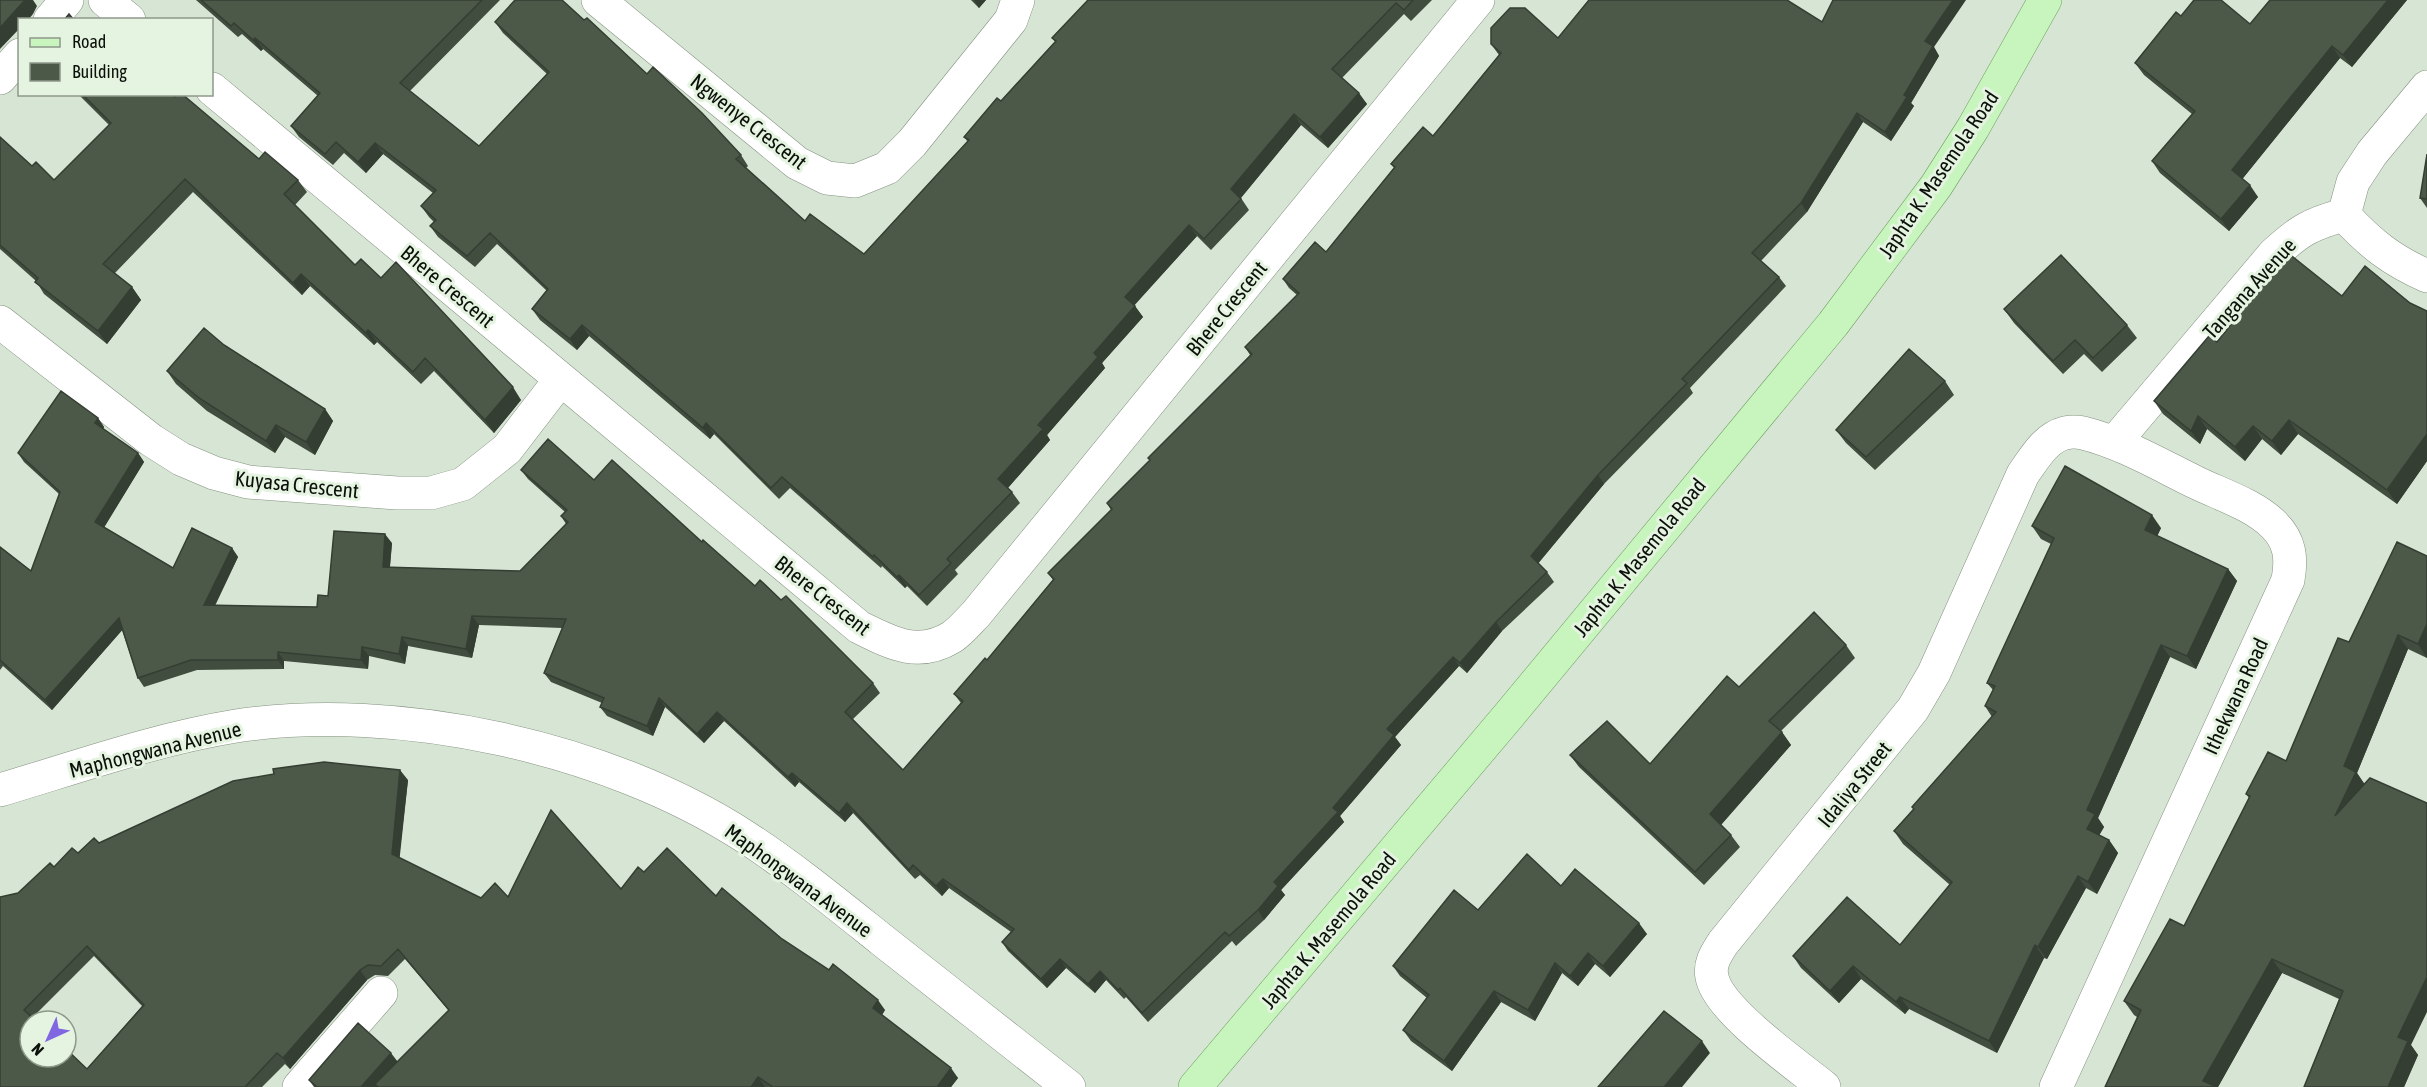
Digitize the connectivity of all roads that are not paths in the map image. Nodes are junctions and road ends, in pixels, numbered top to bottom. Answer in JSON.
{"nodes":[{"id":1,"x":67,"y":0,"type":"edge"},
{"id":2,"x":105,"y":0,"type":"edge"},
{"id":3,"x":598,"y":0,"type":"edge"},
{"id":4,"x":1018,"y":0,"type":"edge"},
{"id":5,"x":1478,"y":0,"type":"edge"},
{"id":6,"x":2046,"y":0,"type":"edge"},
{"id":7,"x":52,"y":18,"type":"edge"},
{"id":8,"x":127,"y":18,"type":"edge"},
{"id":9,"x":18,"y":57,"type":"edge"},
{"id":10,"x":0,"y":78,"type":"edge"},
{"id":11,"x":2427,"y":87,"type":"edge"},
{"id":12,"x":213,"y":90,"type":"edge"},
{"id":13,"x":2344,"y":215,"type":"junction"},
{"id":14,"x":2427,"y":276,"type":"edge"},
{"id":15,"x":0,"y":322,"type":"edge"},
{"id":16,"x":560,"y":380,"type":"junction"},
{"id":17,"x":2054,"y":437,"type":"joint"},
{"id":18,"x":2114,"y":443,"type":"junction"},
{"id":19,"x":0,"y":790,"type":"edge"},
{"id":20,"x":381,"y":993,"type":"dead end"},
{"id":21,"x":299,"y":1087,"type":"edge"},
{"id":22,"x":1069,"y":1087,"type":"edge"},
{"id":23,"x":1195,"y":1087,"type":"edge"},
{"id":24,"x":1824,"y":1087,"type":"edge"},
{"id":25,"x":2056,"y":1087,"type":"edge"}],
"edges":[{"from":1,"to":7,"type":"street"},
{"from":2,"to":8,"type":"street"},
{"from":3,"to":4,"type":"street","name":"Ngwenye Crescent"},
{"from":5,"to":16,"type":"street","name":"Bhere Crescent"},
{"from":6,"to":23,"type":"main road","name":"Japhta K. Masemola Road"},
{"from":9,"to":10,"type":"street"},
{"from":11,"to":13,"type":"street"},
{"from":12,"to":16,"type":"street","name":"Bhere Crescent"},
{"from":13,"to":14,"type":"street"},
{"from":13,"to":18,"type":"street","name":"Tangana Avenue"},
{"from":15,"to":16,"type":"street","name":"Kuyasa Crescent"},
{"from":17,"to":18,"type":"street","name":"Ithekwana Road"},
{"from":17,"to":24,"type":"street","name":"Idaliya Street"},
{"from":18,"to":25,"type":"street","name":"Ithekwana Road"},
{"from":19,"to":22,"type":"street","name":"Maphongwana Avenue"},
{"from":20,"to":21,"type":"street"}]}
